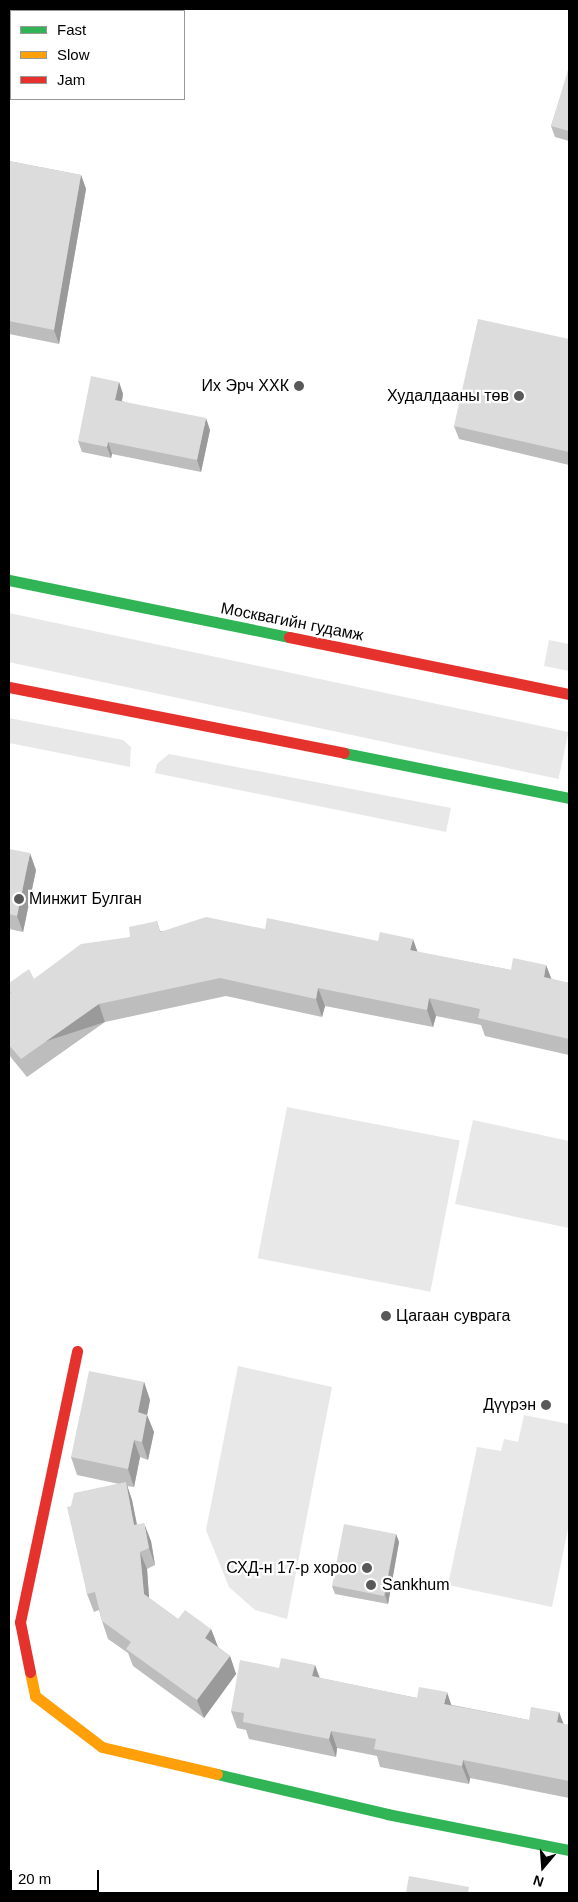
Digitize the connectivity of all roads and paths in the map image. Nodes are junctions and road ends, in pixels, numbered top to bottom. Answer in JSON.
{"nodes":[{"id":1,"x":9,"y":580,"type":"edge"},
{"id":2,"x":9,"y":687,"type":"edge"},
{"id":3,"x":569,"y":694,"type":"edge"},
{"id":4,"x":569,"y":798,"type":"edge"},
{"id":5,"x":77,"y":1352,"type":"dead end"},
{"id":6,"x":569,"y":1850,"type":"edge"}],
"edges":[{"from":1,"to":3,"type":"main road","name":"Москвагийн гудамж"},
{"from":2,"to":4,"type":"main road"},
{"from":5,"to":6,"type":"main road"}]}
